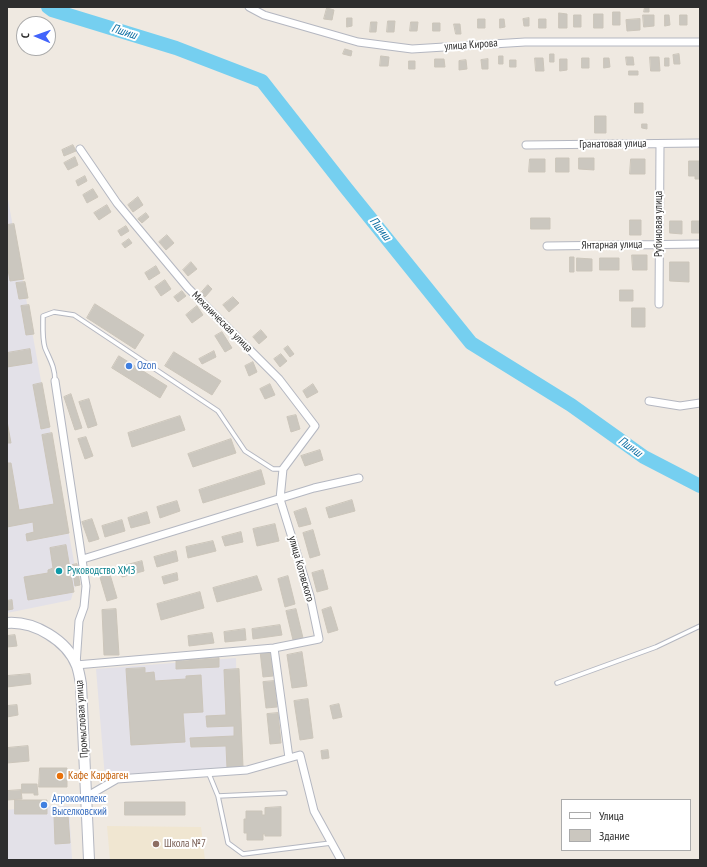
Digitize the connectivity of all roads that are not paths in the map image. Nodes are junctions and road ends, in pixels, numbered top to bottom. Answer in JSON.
{"nodes":[{"id":1,"x":249,"y":7,"type":"edge"},
{"id":2,"x":700,"y":42,"type":"edge"},
{"id":3,"x":700,"y":143,"type":"edge"},
{"id":4,"x":660,"y":144,"type":"junction"},
{"id":5,"x":526,"y":146,"type":"dead end"},
{"id":6,"x":80,"y":149,"type":"dead end"},
{"id":7,"x":658,"y":244,"type":"junction"},
{"id":8,"x":700,"y":244,"type":"edge"},
{"id":9,"x":547,"y":246,"type":"dead end"},
{"id":10,"x":659,"y":304,"type":"dead end"},
{"id":11,"x":55,"y":381,"type":"joint"},
{"id":12,"x":649,"y":401,"type":"dead end"},
{"id":13,"x":700,"y":403,"type":"edge"},
{"id":14,"x":283,"y":469,"type":"junction"},
{"id":15,"x":360,"y":478,"type":"dead end"},
{"id":16,"x":280,"y":499,"type":"junction"},
{"id":17,"x":83,"y":559,"type":"junction"},
{"id":18,"x":7,"y":623,"type":"edge"},
{"id":19,"x":700,"y":626,"type":"edge"},
{"id":20,"x":274,"y":648,"type":"junction"},
{"id":21,"x":76,"y":665,"type":"junction"},
{"id":22,"x":557,"y":683,"type":"dead end"},
{"id":23,"x":289,"y":758,"type":"junction"},
{"id":24,"x":209,"y":774,"type":"junction"},
{"id":25,"x":285,"y":794,"type":"dead end"},
{"id":26,"x":218,"y":796,"type":"junction"},
{"id":27,"x":86,"y":797,"type":"junction"},
{"id":28,"x":332,"y":843,"type":"junction"},
{"id":29,"x":89,"y":860,"type":"edge"},
{"id":30,"x":341,"y":860,"type":"edge"}],
"edges":[{"from":1,"to":2,"type":"street","name":"улица Кирова"},
{"from":3,"to":4,"type":"street","name":"Гранатовая улица"},
{"from":4,"to":5,"type":"street","name":"Гранатовая улица"},
{"from":4,"to":7,"type":"street","name":"Рубиновая улица"},
{"from":6,"to":14,"type":"street","name":"Механическая улица"},
{"from":7,"to":8,"type":"street","name":"Янтарная улица"},
{"from":7,"to":9,"type":"street","name":"Янтарная улица"},
{"from":7,"to":10,"type":"street","name":"Рубиновая улица"},
{"from":11,"to":14,"type":"lane"},
{"from":11,"to":17,"type":"street"},
{"from":12,"to":13,"type":"street"},
{"from":14,"to":16,"type":"street"},
{"from":15,"to":16,"type":"street"},
{"from":16,"to":17,"type":"street"},
{"from":16,"to":20,"type":"street","name":"улица Котовского"},
{"from":17,"to":21,"type":"street"},
{"from":18,"to":21,"type":"main road","name":"Промысловая улица"},
{"from":19,"to":22,"type":"lane"},
{"from":20,"to":21,"type":"street"},
{"from":20,"to":23,"type":"street"},
{"from":21,"to":27,"type":"main road","name":"Промысловая улица"},
{"from":23,"to":24,"type":"street"},
{"from":23,"to":28,"type":"street"},
{"from":24,"to":26,"type":"lane"},
{"from":24,"to":27,"type":"street"},
{"from":25,"to":26,"type":"lane"},
{"from":26,"to":28,"type":"lane"},
{"from":27,"to":29,"type":"main road","name":"Промысловая улица"},
{"from":28,"to":30,"type":"street"}]}
